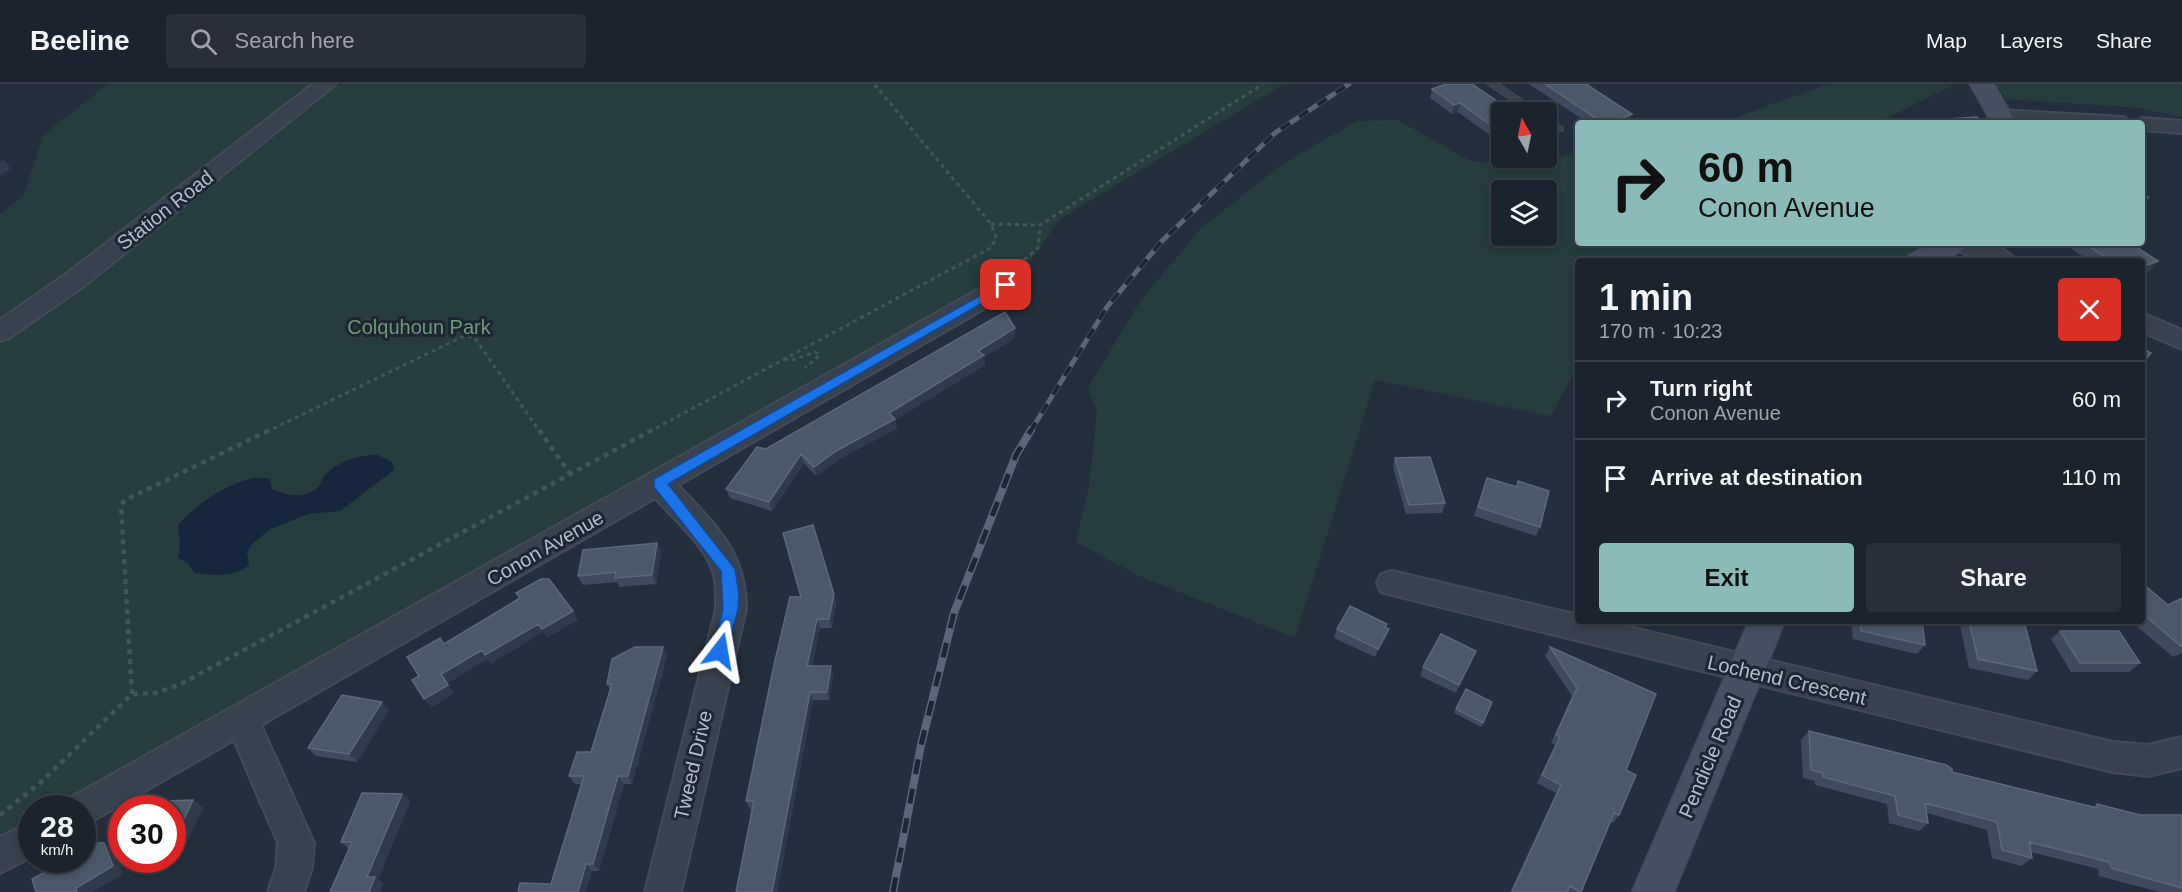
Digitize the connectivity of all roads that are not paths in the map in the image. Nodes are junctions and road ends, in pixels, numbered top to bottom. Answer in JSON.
{"nodes":[{"id":1,"x":326,"y":84,"type":"edge"},
{"id":2,"x":1492,"y":84,"type":"edge"},
{"id":3,"x":1982,"y":84,"type":"edge"},
{"id":4,"x":1520,"y":102,"type":"edge"},
{"id":5,"x":2002,"y":120,"type":"edge"},
{"id":6,"x":2145,"y":124,"type":"edge"},
{"id":7,"x":2182,"y":127,"type":"edge"},
{"id":8,"x":1948,"y":246,"type":"edge"},
{"id":9,"x":1971,"y":246,"type":"edge"},
{"id":10,"x":1925,"y":258,"type":"edge"},
{"id":11,"x":1997,"y":258,"type":"edge"},
{"id":12,"x":1006,"y":285,"type":"road end"},
{"id":13,"x":2145,"y":323,"type":"edge"},
{"id":14,"x":0,"y":332,"type":"edge"},
{"id":15,"x":2182,"y":340,"type":"edge"},
{"id":16,"x":659,"y":483,"type":"junction"},
{"id":17,"x":1392,"y":583,"type":"dead end"},
{"id":18,"x":1766,"y":624,"type":"edge"},
{"id":19,"x":1747,"y":670,"type":"junction"},
{"id":20,"x":242,"y":719,"type":"junction"},
{"id":21,"x":2182,"y":752,"type":"edge"},
{"id":22,"x":96,"y":801,"type":"edge"},
{"id":23,"x":18,"y":846,"type":"edge"},
{"id":24,"x":0,"y":856,"type":"edge"},
{"id":25,"x":286,"y":892,"type":"edge"},
{"id":26,"x":663,"y":892,"type":"edge"},
{"id":27,"x":1653,"y":892,"type":"edge"}],
"edges":[{"from":1,"to":14,"type":"street","name":"Station Road"},
{"from":2,"to":4,"type":"lane"},
{"from":3,"to":5,"type":"street"},
{"from":6,"to":7,"type":"street"},
{"from":8,"to":10,"type":"street"},
{"from":9,"to":11,"type":"street"},
{"from":12,"to":16,"type":"street","name":"Conon Avenue"},
{"from":13,"to":15,"type":"street"},
{"from":16,"to":20,"type":"street","name":"Conon Avenue"},
{"from":16,"to":26,"type":"street","name":"Tweed Drive"},
{"from":17,"to":19,"type":"street","name":"Lochend Crescent"},
{"from":18,"to":19,"type":"street","name":"Pendicle Road"},
{"from":19,"to":21,"type":"street","name":"Lochend Crescent"},
{"from":19,"to":27,"type":"street","name":"Pendicle Road"},
{"from":20,"to":22,"type":"street","name":"Conon Avenue"},
{"from":20,"to":25,"type":"street"},
{"from":23,"to":24,"type":"street"}]}
